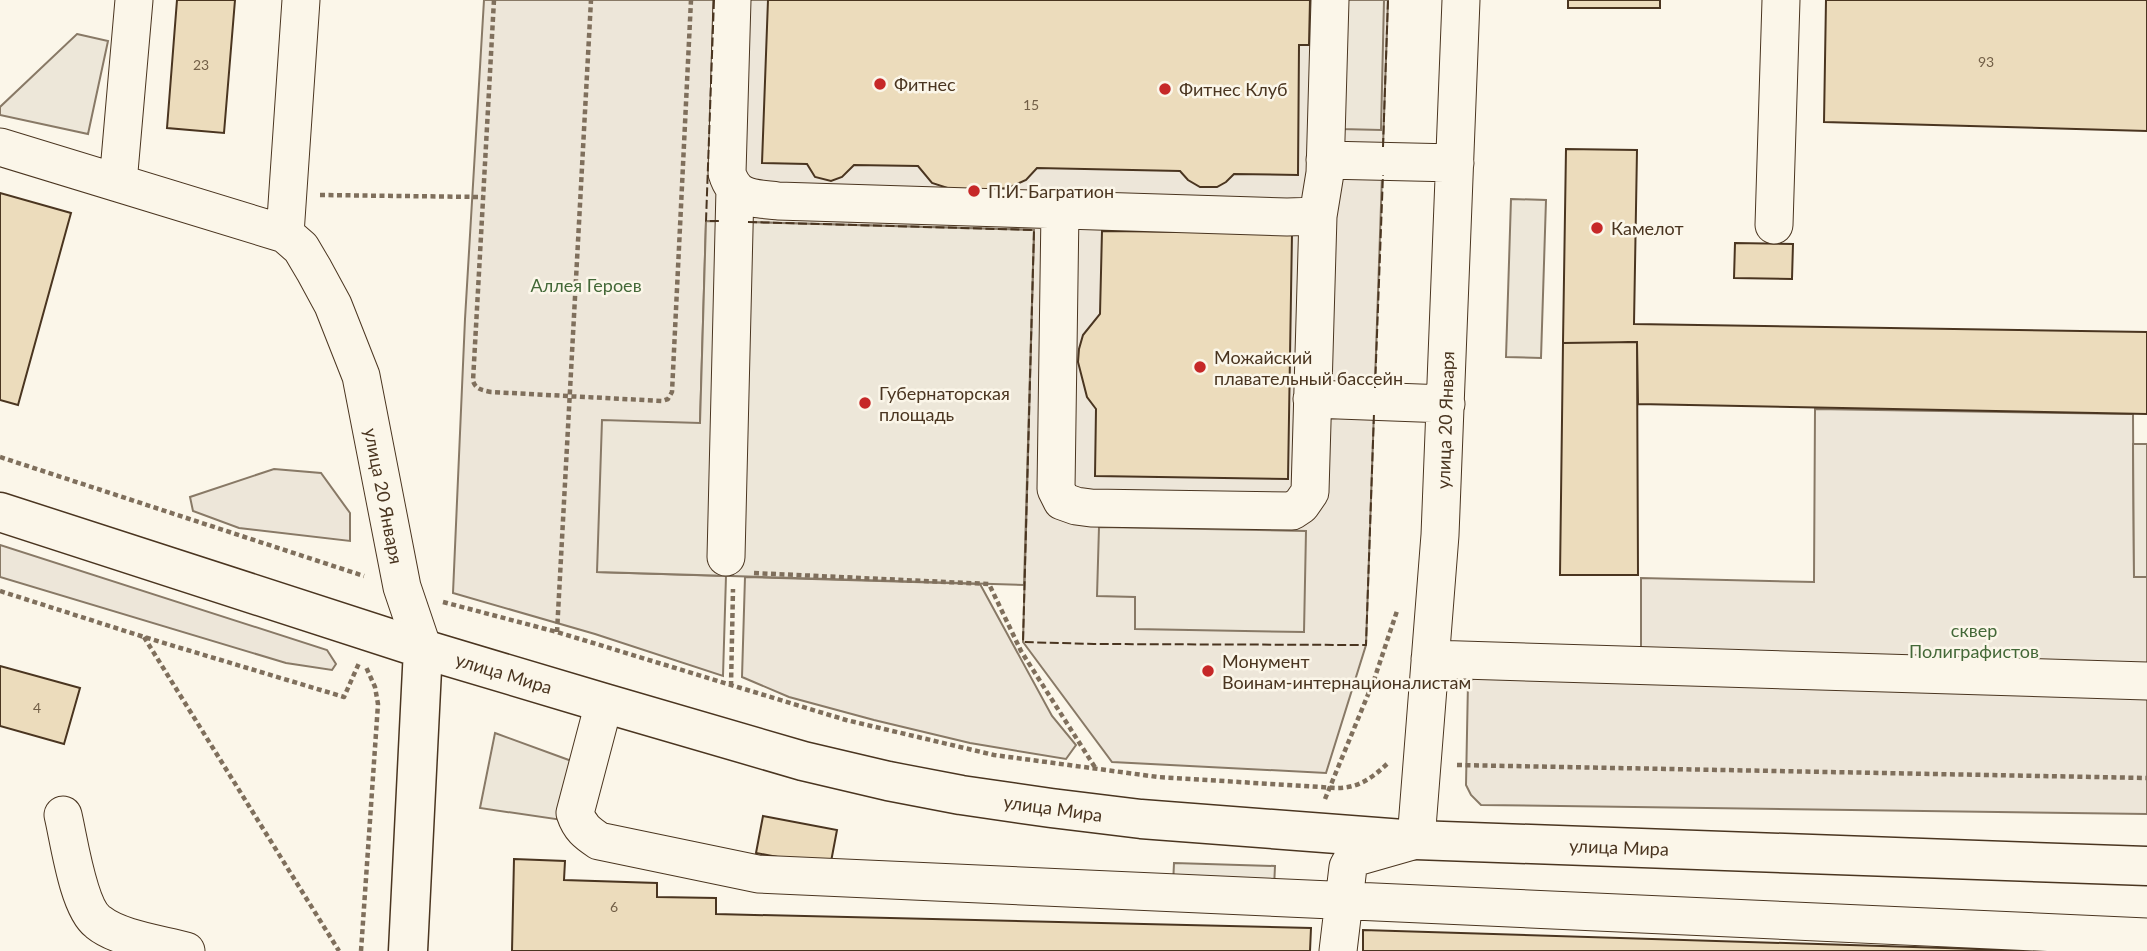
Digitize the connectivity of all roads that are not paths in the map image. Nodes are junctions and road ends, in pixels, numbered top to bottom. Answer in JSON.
{"nodes":[{"id":1,"x":134,"y":0,"type":"edge"},
{"id":2,"x":301,"y":0,"type":"edge"},
{"id":3,"x":732,"y":0,"type":"edge"},
{"id":4,"x":1330,"y":0,"type":"edge"},
{"id":5,"x":1461,"y":0,"type":"edge"},
{"id":6,"x":1781,"y":0,"type":"edge"},
{"id":7,"x":0,"y":147,"type":"edge"},
{"id":8,"x":1325,"y":160,"type":"junction"},
{"id":9,"x":1455,"y":163,"type":"junction"},
{"id":10,"x":118,"y":183,"type":"junction"},
{"id":11,"x":735,"y":189,"type":"junction"},
{"id":12,"x":1060,"y":210,"type":"junction"},
{"id":13,"x":1318,"y":216,"type":"junction"},
{"id":14,"x":1774,"y":225,"type":"dead end"},
{"id":15,"x":285,"y":234,"type":"junction"},
{"id":16,"x":1312,"y":400,"type":"junction"},
{"id":17,"x":1446,"y":404,"type":"junction"},
{"id":18,"x":0,"y":512,"type":"edge"},
{"id":19,"x":736,"y":571,"type":"road end"},
{"id":20,"x":423,"y":649,"type":"junction"},
{"id":21,"x":1430,"y":659,"type":"junction"},
{"id":22,"x":2147,"y":681,"type":"edge"},
{"id":23,"x":604,"y":703,"type":"junction"},
{"id":24,"x":63,"y":815,"type":"dead end"},
{"id":25,"x":1416,"y":840,"type":"junction"},
{"id":26,"x":2147,"y":866,"type":"edge"},
{"id":27,"x":1343,"y":900,"type":"junction"},
{"id":28,"x":2147,"y":937,"type":"edge"},
{"id":29,"x":186,"y":951,"type":"edge"},
{"id":30,"x":408,"y":951,"type":"edge"},
{"id":31,"x":1338,"y":951,"type":"edge"}],
"edges":[{"from":1,"to":10,"type":"street"},
{"from":2,"to":15,"type":"street"},
{"from":3,"to":11,"type":"street"},
{"from":4,"to":8,"type":"street"},
{"from":5,"to":9,"type":"street","name":"улица 20 Января"},
{"from":6,"to":14,"type":"street"},
{"from":7,"to":10,"type":"street"},
{"from":8,"to":9,"type":"street"},
{"from":8,"to":13,"type":"street"},
{"from":9,"to":17,"type":"street","name":"улица 20 Января"},
{"from":10,"to":15,"type":"street"},
{"from":11,"to":12,"type":"street"},
{"from":11,"to":19,"type":"street"},
{"from":12,"to":13,"type":"street"},
{"from":12,"to":16,"type":"street"},
{"from":13,"to":16,"type":"street"},
{"from":15,"to":20,"type":"street","name":"улица 20 Января"},
{"from":16,"to":17,"type":"street"},
{"from":17,"to":21,"type":"street","name":"улица 20 Января"},
{"from":18,"to":20,"type":"main road","name":"улица Мира"},
{"from":20,"to":23,"type":"main road","name":"улица Мира"},
{"from":20,"to":30,"type":"main road","name":"улица 20 Января"},
{"from":21,"to":22,"type":"street"},
{"from":21,"to":25,"type":"street","name":"улица 20 Января"},
{"from":23,"to":25,"type":"main road","name":"улица Мира"},
{"from":23,"to":27,"type":"street"},
{"from":24,"to":29,"type":"street"},
{"from":25,"to":26,"type":"main road","name":"улица Мира"},
{"from":25,"to":27,"type":"street"},
{"from":27,"to":28,"type":"street"},
{"from":27,"to":31,"type":"street"}]}
